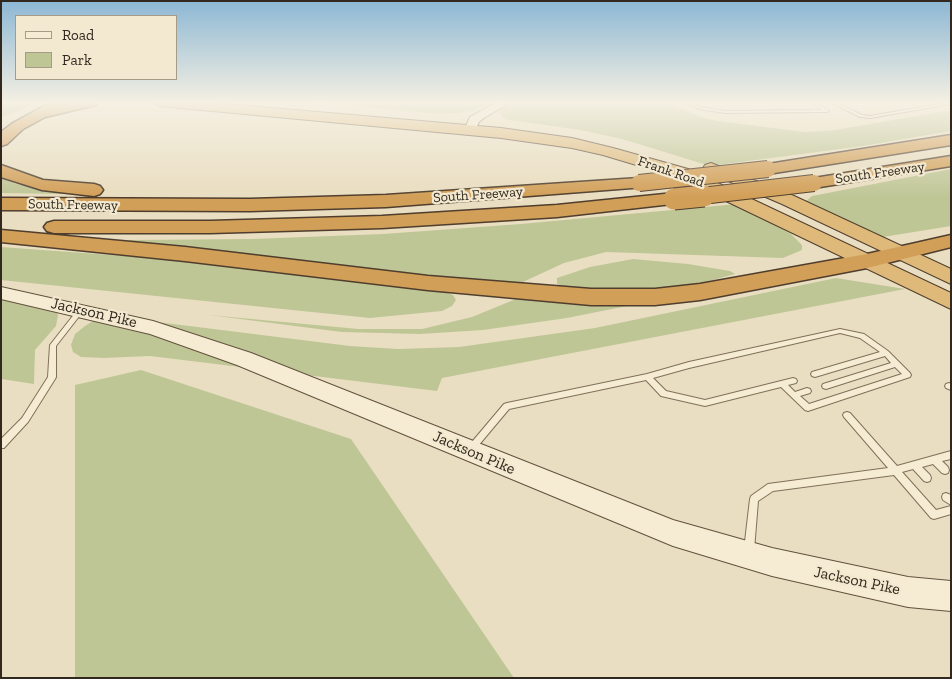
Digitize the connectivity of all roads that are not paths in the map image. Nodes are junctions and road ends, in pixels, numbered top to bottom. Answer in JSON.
{"nodes":[{"id":1,"x":520,"y":134,"type":"edge"},
{"id":2,"x":585,"y":134,"type":"edge"},
{"id":3,"x":951,"y":140,"type":"edge"},
{"id":4,"x":951,"y":161,"type":"edge"},
{"id":5,"x":1,"y":170,"type":"edge"},
{"id":6,"x":386,"y":201,"type":"junction"},
{"id":7,"x":1,"y":204,"type":"edge"},
{"id":8,"x":1,"y":227,"type":"edge"},
{"id":9,"x":1,"y":236,"type":"edge"},
{"id":10,"x":951,"y":241,"type":"edge"},
{"id":11,"x":898,"y":252,"type":"junction"},
{"id":12,"x":867,"y":261,"type":"junction"},
{"id":13,"x":951,"y":278,"type":"edge"},
{"id":14,"x":1,"y":293,"type":"edge"},
{"id":15,"x":951,"y":302,"type":"edge"},
{"id":16,"x":82,"y":310,"type":"junction"},
{"id":17,"x":886,"y":353,"type":"junction"},
{"id":18,"x":897,"y":364,"type":"junction"},
{"id":19,"x":815,"y":374,"type":"dead end"},
{"id":20,"x":647,"y":377,"type":"junction"},
{"id":21,"x":794,"y":381,"type":"dead end"},
{"id":22,"x":782,"y":384,"type":"junction"},
{"id":23,"x":826,"y":386,"type":"dead end"},
{"id":24,"x":807,"y":391,"type":"dead end"},
{"id":25,"x":794,"y":395,"type":"junction"},
{"id":26,"x":846,"y":415,"type":"dead end"},
{"id":27,"x":1,"y":445,"type":"edge"},
{"id":28,"x":468,"y":451,"type":"junction"},
{"id":29,"x":951,"y":455,"type":"edge"},
{"id":30,"x":935,"y":460,"type":"junction"},
{"id":31,"x":914,"y":466,"type":"junction"},
{"id":32,"x":945,"y":470,"type":"dead end"},
{"id":33,"x":894,"y":471,"type":"junction"},
{"id":34,"x":927,"y":478,"type":"dead end"},
{"id":35,"x":951,"y":510,"type":"edge"},
{"id":36,"x":749,"y":555,"type":"junction"},
{"id":37,"x":951,"y":596,"type":"edge"}],
"edges":[{"from":1,"to":12,"type":"highway","name":"Frank Road"},
{"from":2,"to":11,"type":"highway","name":"Frank Road"},
{"from":3,"to":6,"type":"highway","name":"South Freeway","bridge":true},
{"from":4,"to":8,"type":"highway","name":"South Freeway","bridge":true},
{"from":5,"to":6,"type":"highway"},
{"from":6,"to":7,"type":"highway","name":"South Freeway"},
{"from":9,"to":12,"type":"highway"},
{"from":10,"to":11,"type":"highway"},
{"from":11,"to":12,"type":"highway"},
{"from":11,"to":13,"type":"highway","name":"Frank Road"},
{"from":12,"to":15,"type":"highway","name":"Frank Road"},
{"from":14,"to":16,"type":"main road","name":"Jackson Pike"},
{"from":16,"to":27,"type":"lane"},
{"from":16,"to":28,"type":"main road","name":"Jackson Pike"},
{"from":17,"to":18,"type":"lane"},
{"from":17,"to":19,"type":"lane"},
{"from":17,"to":20,"type":"lane"},
{"from":18,"to":23,"type":"lane"},
{"from":18,"to":25,"type":"lane"},
{"from":20,"to":22,"type":"lane"},
{"from":20,"to":28,"type":"lane"},
{"from":21,"to":22,"type":"lane"},
{"from":22,"to":25,"type":"lane"},
{"from":24,"to":25,"type":"lane"},
{"from":26,"to":33,"type":"lane"},
{"from":28,"to":36,"type":"main road","name":"Jackson Pike"},
{"from":29,"to":30,"type":"lane"},
{"from":30,"to":31,"type":"lane"},
{"from":30,"to":32,"type":"lane"},
{"from":31,"to":33,"type":"lane"},
{"from":31,"to":34,"type":"lane"},
{"from":33,"to":35,"type":"lane"},
{"from":33,"to":36,"type":"lane"},
{"from":36,"to":37,"type":"main road","name":"Jackson Pike"}]}
